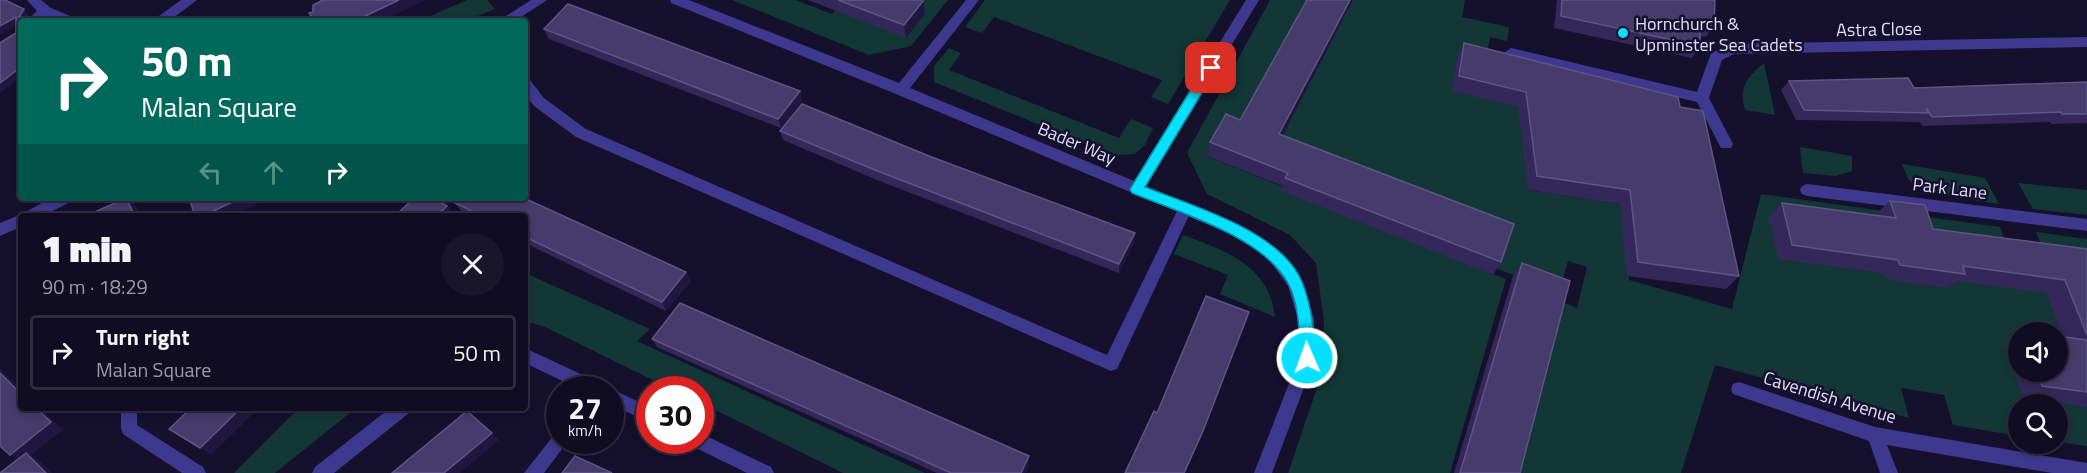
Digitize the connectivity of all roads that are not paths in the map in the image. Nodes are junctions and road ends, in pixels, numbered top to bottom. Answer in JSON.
{"nodes":[{"id":1,"x":33,"y":0,"type":"edge"},
{"id":2,"x":191,"y":0,"type":"edge"},
{"id":3,"x":541,"y":0,"type":"edge"},
{"id":4,"x":676,"y":0,"type":"edge"},
{"id":5,"x":973,"y":0,"type":"edge"},
{"id":6,"x":1253,"y":0,"type":"edge"},
{"id":7,"x":46,"y":11,"type":"junction"},
{"id":8,"x":37,"y":18,"type":"edge"},
{"id":9,"x":63,"y":18,"type":"edge"},
{"id":10,"x":164,"y":18,"type":"edge"},
{"id":11,"x":511,"y":18,"type":"edge"},
{"id":12,"x":2087,"y":42,"type":"edge"},
{"id":13,"x":1511,"y":53,"type":"edge"},
{"id":14,"x":528,"y":88,"type":"edge"},
{"id":15,"x":901,"y":90,"type":"junction"},
{"id":16,"x":1702,"y":98,"type":"junction"},
{"id":17,"x":1726,"y":144,"type":"dead end"},
{"id":18,"x":1137,"y":189,"type":"junction"},
{"id":19,"x":1807,"y":190,"type":"dead end"},
{"id":20,"x":59,"y":201,"type":"edge"},
{"id":21,"x":1185,"y":209,"type":"junction"},
{"id":22,"x":35,"y":213,"type":"edge"},
{"id":23,"x":18,"y":221,"type":"edge"},
{"id":24,"x":2087,"y":225,"type":"edge"},
{"id":25,"x":0,"y":230,"type":"edge"},
{"id":26,"x":528,"y":356,"type":"edge"},
{"id":27,"x":569,"y":376,"type":"edge"},
{"id":28,"x":1739,"y":389,"type":"dead end"},
{"id":29,"x":129,"y":411,"type":"edge"},
{"id":30,"x":399,"y":411,"type":"edge"},
{"id":31,"x":1875,"y":435,"type":"junction"},
{"id":32,"x":714,"y":448,"type":"edge"},
{"id":33,"x":549,"y":454,"type":"edge"},
{"id":34,"x":2087,"y":471,"type":"edge"},
{"id":35,"x":196,"y":473,"type":"edge"},
{"id":36,"x":321,"y":473,"type":"edge"},
{"id":37,"x":533,"y":473,"type":"edge"},
{"id":38,"x":765,"y":473,"type":"edge"},
{"id":39,"x":1263,"y":473,"type":"edge"},
{"id":40,"x":1889,"y":473,"type":"edge"}],
"edges":[{"from":1,"to":7,"type":"street"},
{"from":2,"to":10,"type":"street"},
{"from":3,"to":11,"type":"street"},
{"from":4,"to":15,"type":"street","name":"Bader Way"},
{"from":5,"to":15,"type":"street"},
{"from":6,"to":18,"type":"street"},
{"from":7,"to":8,"type":"street"},
{"from":7,"to":9,"type":"street"},
{"from":12,"to":16,"type":"street","name":"Astra Close"},
{"from":13,"to":16,"type":"street"},
{"from":14,"to":21,"type":"street"},
{"from":15,"to":18,"type":"street","name":"Bader Way"},
{"from":16,"to":17,"type":"street"},
{"from":18,"to":21,"type":"street","name":"Bader Way"},
{"from":19,"to":24,"type":"street","name":"Park Lane"},
{"from":20,"to":22,"type":"street"},
{"from":21,"to":39,"type":"street","name":"Bader Way"},
{"from":23,"to":25,"type":"street"},
{"from":26,"to":27,"type":"street"},
{"from":28,"to":31,"type":"street","name":"Cavendish Avenue"},
{"from":29,"to":35,"type":"street"},
{"from":30,"to":36,"type":"street"},
{"from":31,"to":34,"type":"street","name":"Cavendish Avenue"},
{"from":31,"to":40,"type":"street"},
{"from":32,"to":38,"type":"street"},
{"from":33,"to":37,"type":"street"}]}
